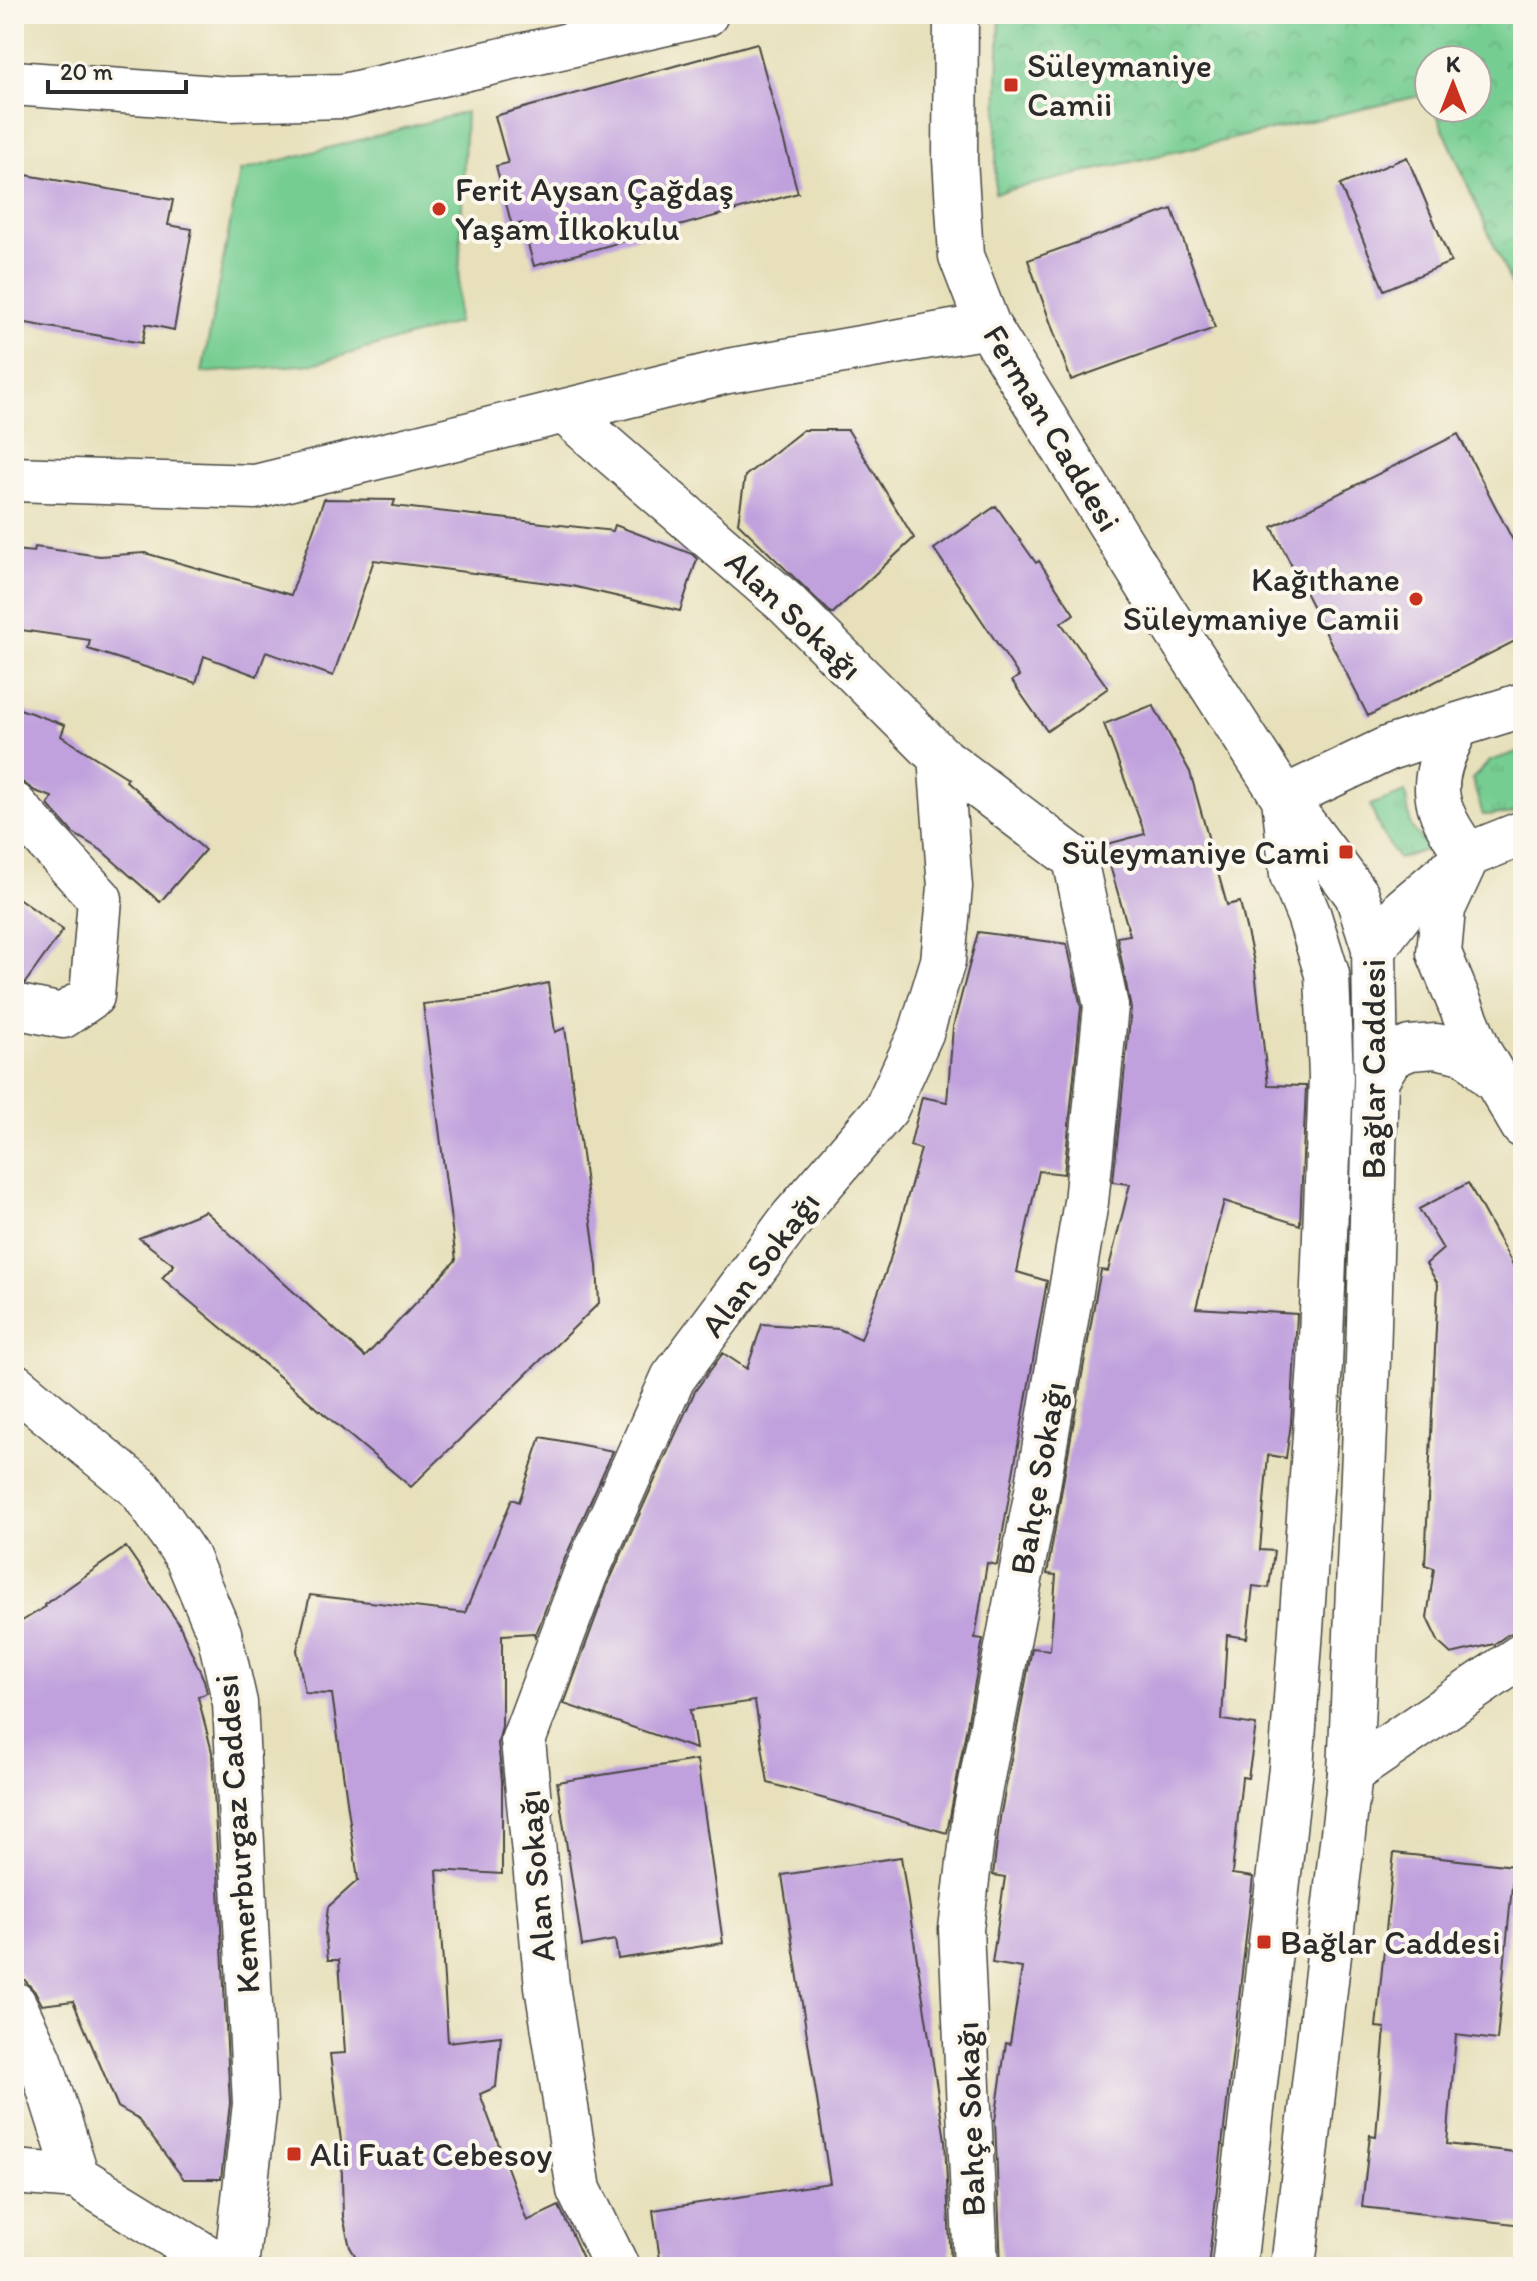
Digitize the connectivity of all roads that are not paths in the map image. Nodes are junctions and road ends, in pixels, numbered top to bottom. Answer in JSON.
{"nodes":[{"id":1,"x":706,"y":14,"type":"edge"},
{"id":2,"x":956,"y":14,"type":"edge"},
{"id":3,"x":14,"y":83,"type":"edge"},
{"id":4,"x":988,"y":326,"type":"junction"},
{"id":5,"x":565,"y":412,"type":"junction"},
{"id":6,"x":14,"y":479,"type":"edge"},
{"id":7,"x":1523,"y":705,"type":"edge"},
{"id":8,"x":1458,"y":725,"type":"junction"},
{"id":9,"x":940,"y":757,"type":"junction"},
{"id":10,"x":1284,"y":798,"type":"junction"},
{"id":11,"x":14,"y":805,"type":"edge"},
{"id":12,"x":1522,"y":834,"type":"edge"},
{"id":13,"x":1468,"y":855,"type":"junction"},
{"id":14,"x":1374,"y":948,"type":"junction"},
{"id":15,"x":14,"y":1006,"type":"edge"},
{"id":16,"x":1376,"y":1080,"type":"junction"},
{"id":17,"x":1500,"y":1086,"type":"junction"},
{"id":18,"x":1523,"y":1126,"type":"edge"},
{"id":19,"x":14,"y":1385,"type":"edge"},
{"id":20,"x":1523,"y":1655,"type":"edge"},
{"id":21,"x":1350,"y":1773,"type":"junction"},
{"id":22,"x":14,"y":2004,"type":"edge"},
{"id":23,"x":14,"y":2172,"type":"edge"},
{"id":24,"x":77,"y":2177,"type":"junction"},
{"id":25,"x":223,"y":2267,"type":"edge"},
{"id":26,"x":236,"y":2267,"type":"edge"},
{"id":27,"x":617,"y":2267,"type":"edge"},
{"id":28,"x":976,"y":2267,"type":"edge"},
{"id":29,"x":1234,"y":2267,"type":"edge"},
{"id":30,"x":1293,"y":2267,"type":"edge"}],
"edges":[{"from":1,"to":3,"type":"street"},
{"from":2,"to":4,"type":"street","name":"Ferman Caddesi"},
{"from":4,"to":5,"type":"street"},
{"from":4,"to":10,"type":"street","name":"Ferman Caddesi"},
{"from":5,"to":6,"type":"street"},
{"from":5,"to":9,"type":"street","name":"Alan Sokağı"},
{"from":7,"to":8,"type":"street"},
{"from":8,"to":10,"type":"street"},
{"from":8,"to":13,"type":"street"},
{"from":9,"to":27,"type":"street","name":"Alan Sokağı"},
{"from":9,"to":28,"type":"street","name":"Bahçe Sokağı"},
{"from":10,"to":14,"type":"street","name":"Bağlar Caddesi"},
{"from":10,"to":29,"type":"street","name":"Bağlar Caddesi"},
{"from":11,"to":15,"type":"street"},
{"from":12,"to":13,"type":"street"},
{"from":13,"to":14,"type":"street"},
{"from":13,"to":17,"type":"street"},
{"from":14,"to":16,"type":"street","name":"Bağlar Caddesi"},
{"from":16,"to":17,"type":"street"},
{"from":16,"to":21,"type":"street","name":"Bağlar Caddesi"},
{"from":17,"to":18,"type":"street"},
{"from":19,"to":26,"type":"street","name":"Kemerburgaz Caddesi"},
{"from":20,"to":21,"type":"street"},
{"from":21,"to":30,"type":"street","name":"Bağlar Caddesi"},
{"from":22,"to":24,"type":"street"},
{"from":23,"to":24,"type":"street"},
{"from":24,"to":25,"type":"street"}]}
